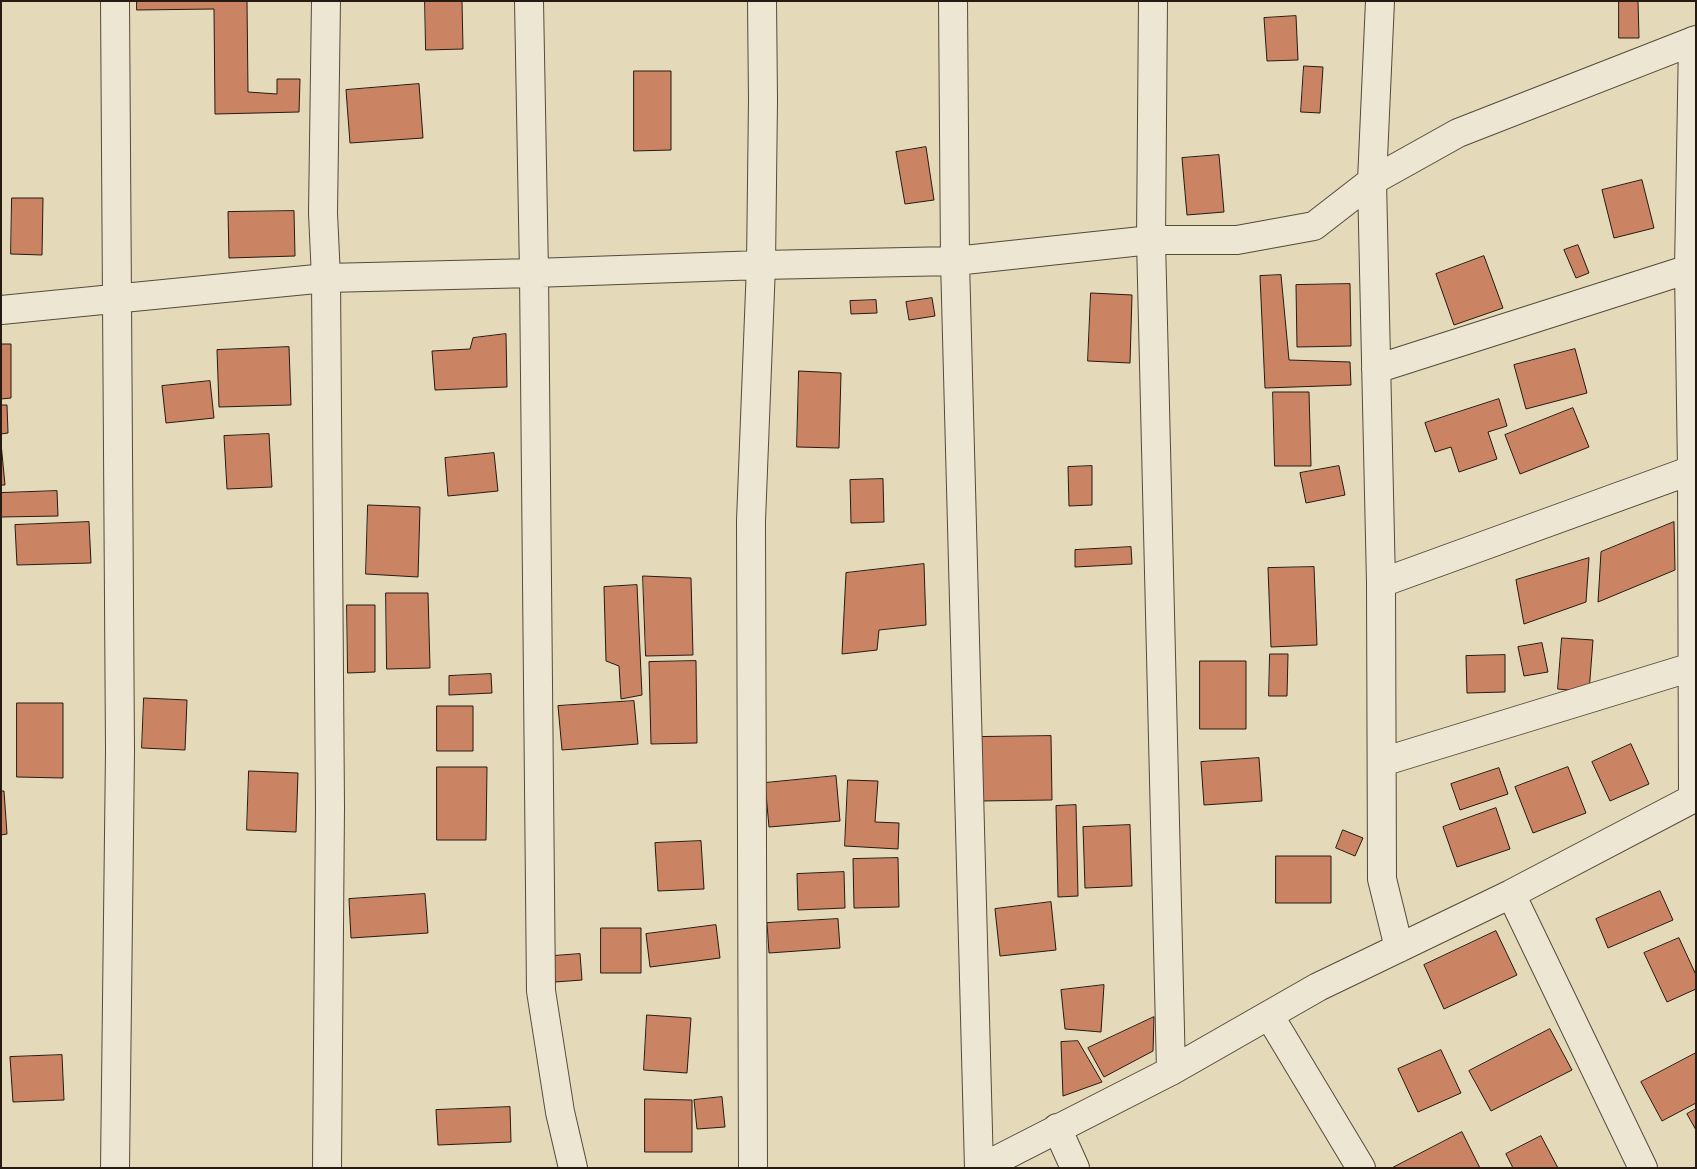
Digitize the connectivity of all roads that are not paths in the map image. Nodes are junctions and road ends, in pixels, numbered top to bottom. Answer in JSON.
{"nodes":[{"id":1,"x":115,"y":1,"type":"edge"},
{"id":2,"x":326,"y":1,"type":"edge"},
{"id":3,"x":529,"y":1,"type":"edge"},
{"id":4,"x":762,"y":1,"type":"edge"},
{"id":5,"x":953,"y":1,"type":"edge"},
{"id":6,"x":1154,"y":1,"type":"edge"},
{"id":7,"x":1380,"y":1,"type":"edge"},
{"id":8,"x":1694,"y":41,"type":"edge"},
{"id":9,"x":1372,"y":181,"type":"junction"},
{"id":10,"x":1151,"y":240,"type":"junction"},
{"id":11,"x":955,"y":261,"type":"junction"},
{"id":12,"x":761,"y":264,"type":"junction"},
{"id":13,"x":1689,"y":269,"type":"junction"},
{"id":14,"x":534,"y":273,"type":"junction"},
{"id":15,"x":326,"y":278,"type":"junction"},
{"id":16,"x":118,"y":298,"type":"junction"},
{"id":17,"x":1,"y":310,"type":"edge"},
{"id":18,"x":1376,"y":369,"type":"junction"},
{"id":19,"x":1692,"y":470,"type":"junction"},
{"id":20,"x":1381,"y":583,"type":"junction"},
{"id":21,"x":1692,"y":667,"type":"junction"},
{"id":22,"x":1382,"y":762,"type":"junction"},
{"id":23,"x":1694,"y":797,"type":"edge"},
{"id":24,"x":1511,"y":894,"type":"junction"},
{"id":25,"x":1399,"y":948,"type":"junction"},
{"id":26,"x":1269,"y":1015,"type":"junction"},
{"id":27,"x":1171,"y":1071,"type":"junction"},
{"id":28,"x":1057,"y":1128,"type":"junction"},
{"id":29,"x":115,"y":1168,"type":"edge"},
{"id":30,"x":327,"y":1168,"type":"edge"},
{"id":31,"x":573,"y":1168,"type":"edge"},
{"id":32,"x":753,"y":1168,"type":"edge"},
{"id":33,"x":980,"y":1168,"type":"edge"},
{"id":34,"x":1076,"y":1168,"type":"edge"},
{"id":35,"x":1361,"y":1168,"type":"edge"},
{"id":36,"x":1643,"y":1168,"type":"edge"}],
"edges":[{"from":1,"to":16,"type":"street"},
{"from":2,"to":15,"type":"street"},
{"from":3,"to":14,"type":"street"},
{"from":4,"to":12,"type":"street"},
{"from":5,"to":11,"type":"street"},
{"from":6,"to":10,"type":"street"},
{"from":7,"to":9,"type":"street"},
{"from":8,"to":9,"type":"street"},
{"from":8,"to":13,"type":"street"},
{"from":9,"to":10,"type":"street"},
{"from":9,"to":18,"type":"street"},
{"from":10,"to":11,"type":"street"},
{"from":10,"to":27,"type":"street"},
{"from":11,"to":12,"type":"street"},
{"from":11,"to":33,"type":"street"},
{"from":12,"to":14,"type":"street"},
{"from":12,"to":32,"type":"street"},
{"from":13,"to":18,"type":"street"},
{"from":13,"to":19,"type":"street"},
{"from":14,"to":15,"type":"street"},
{"from":14,"to":31,"type":"street"},
{"from":15,"to":16,"type":"street"},
{"from":15,"to":30,"type":"street"},
{"from":16,"to":17,"type":"street"},
{"from":16,"to":29,"type":"street"},
{"from":18,"to":20,"type":"street"},
{"from":19,"to":20,"type":"street"},
{"from":19,"to":21,"type":"street"},
{"from":20,"to":22,"type":"street"},
{"from":21,"to":22,"type":"street"},
{"from":21,"to":23,"type":"street"},
{"from":22,"to":25,"type":"street"},
{"from":23,"to":24,"type":"street"},
{"from":24,"to":25,"type":"street"},
{"from":24,"to":36,"type":"street"},
{"from":25,"to":26,"type":"street"},
{"from":26,"to":27,"type":"street"},
{"from":26,"to":35,"type":"street"},
{"from":27,"to":28,"type":"street"},
{"from":28,"to":33,"type":"street"},
{"from":28,"to":34,"type":"street"}]}
